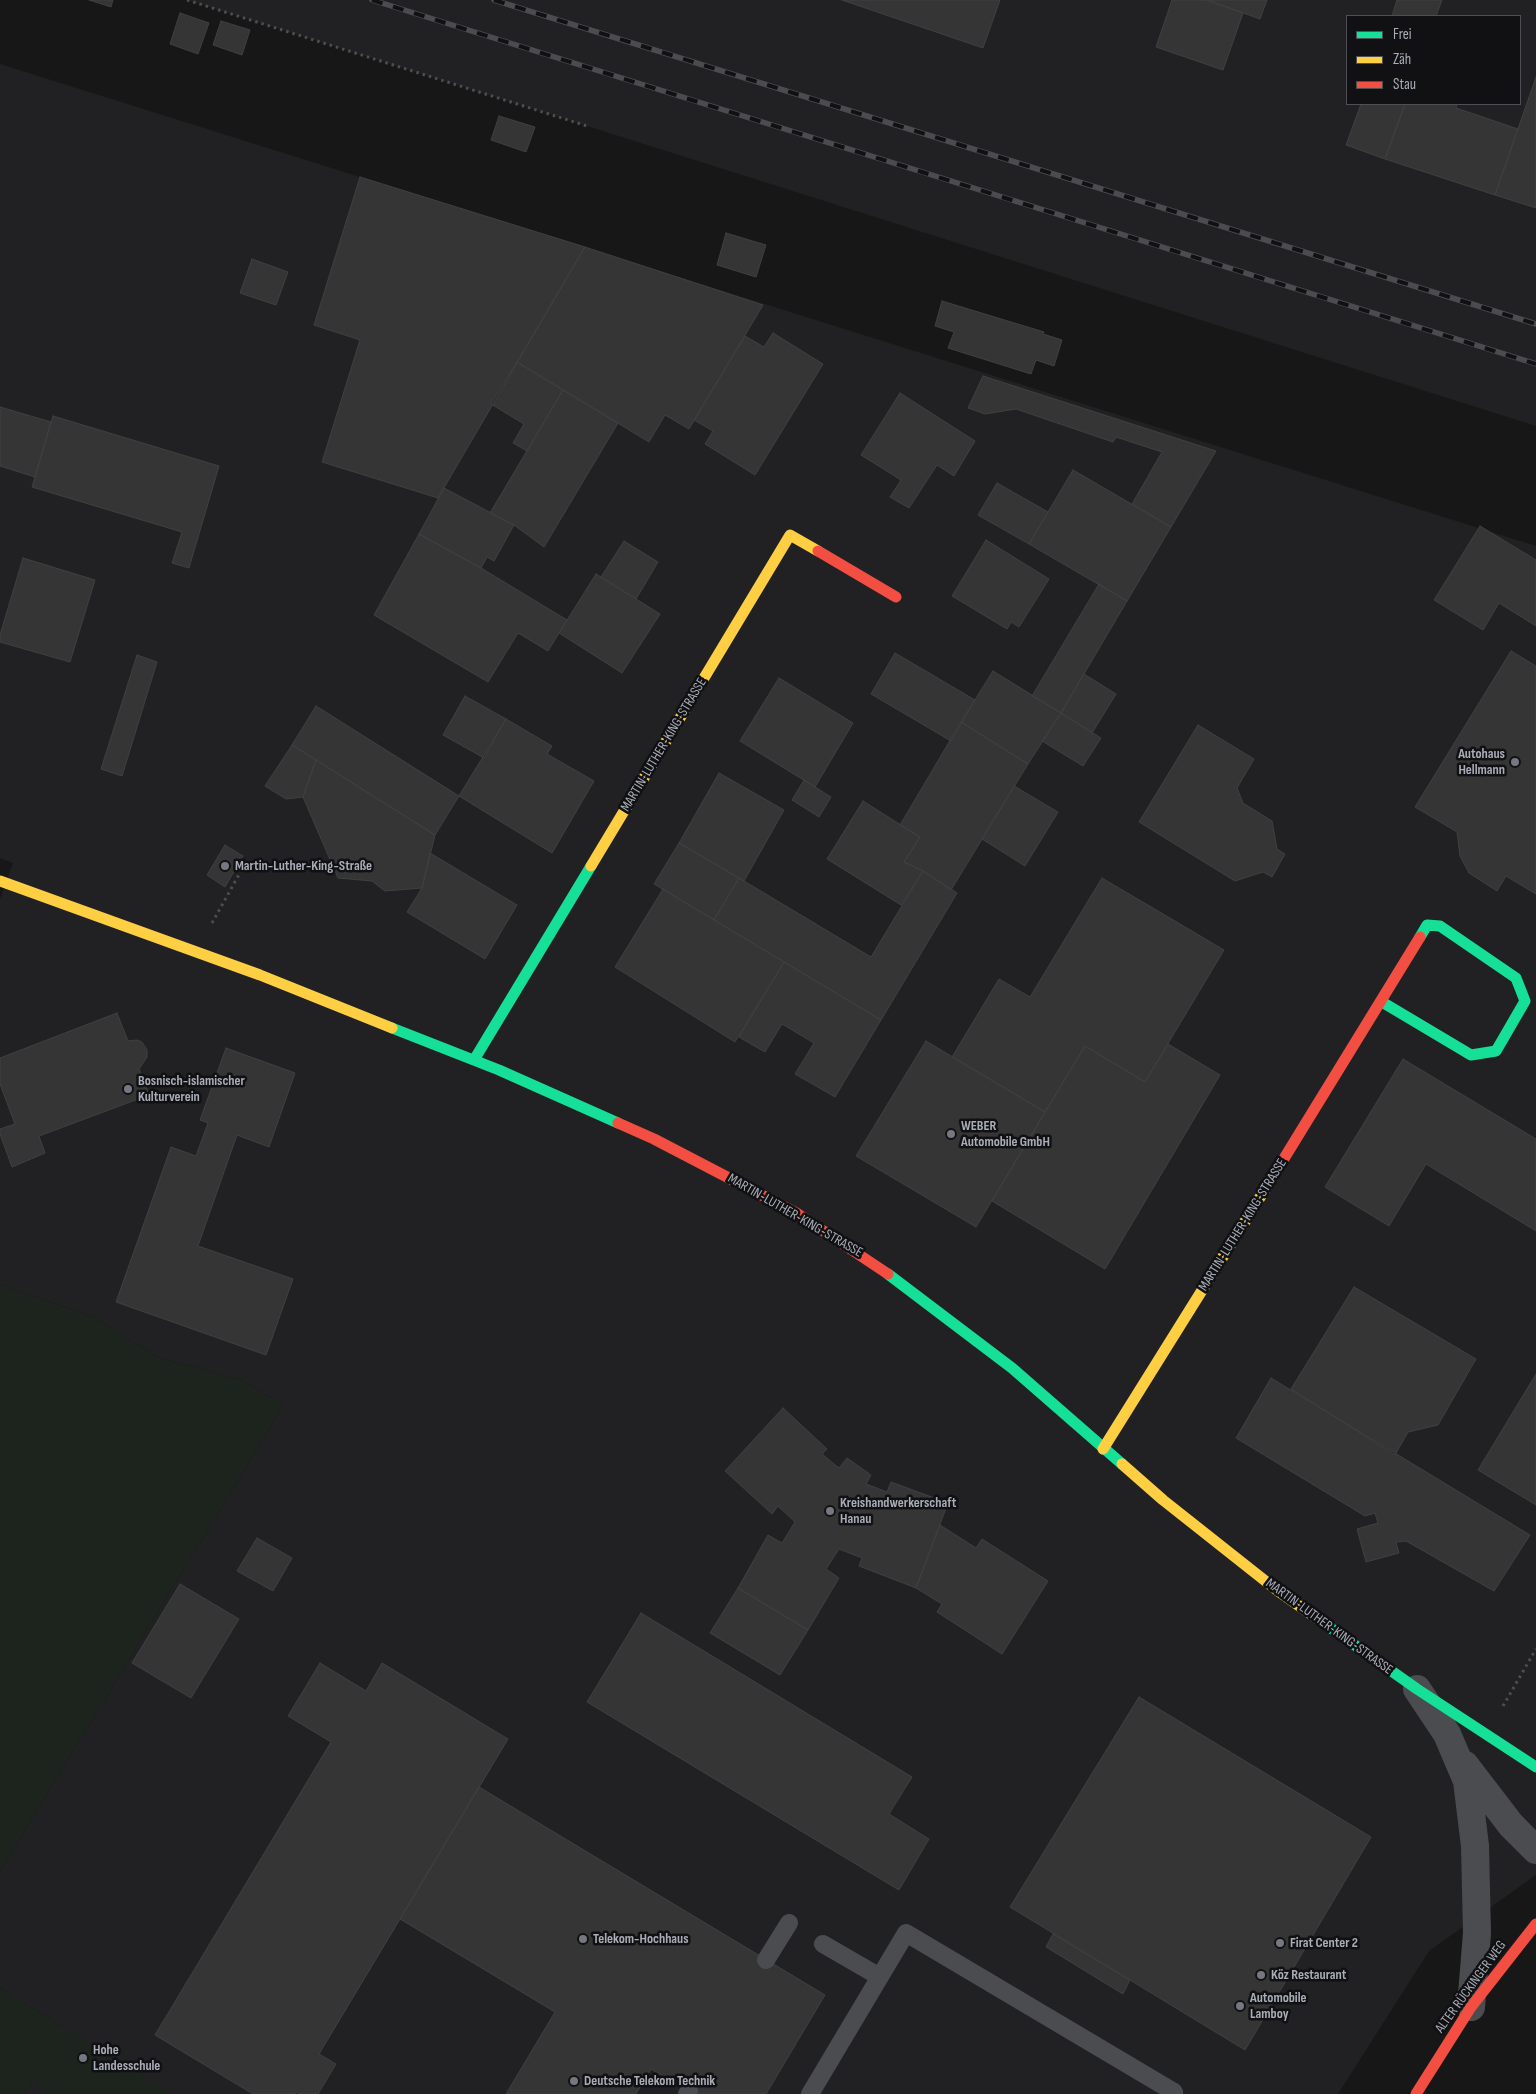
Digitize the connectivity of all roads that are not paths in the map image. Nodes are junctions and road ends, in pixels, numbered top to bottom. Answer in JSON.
{"nodes":[{"id":1,"x":896,"y":597,"type":"dead end"},
{"id":2,"x":0,"y":881,"type":"edge"},
{"id":3,"x":1382,"y":1002,"type":"junction"},
{"id":4,"x":474,"y":1060,"type":"junction"},
{"id":5,"x":1103,"y":1449,"type":"junction"},
{"id":6,"x":1417,"y":1689,"type":"junction"},
{"id":7,"x":1457,"y":1754,"type":"junction"},
{"id":8,"x":1536,"y":1767,"type":"edge"},
{"id":9,"x":1536,"y":1850,"type":"edge"},
{"id":10,"x":789,"y":1923,"type":"dead end"},
{"id":11,"x":1536,"y":1924,"type":"edge"},
{"id":12,"x":823,"y":1944,"type":"dead end"},
{"id":13,"x":766,"y":1960,"type":"dead end"},
{"id":14,"x":880,"y":1977,"type":"junction"},
{"id":15,"x":1471,"y":2006,"type":"junction"},
{"id":16,"x":810,"y":2094,"type":"edge"},
{"id":17,"x":1173,"y":2094,"type":"edge"},
{"id":18,"x":1416,"y":2094,"type":"edge"}],
"edges":[{"from":1,"to":4,"type":"street","name":"MARTIN-LUTHER-KING-STRASSE"},
{"from":2,"to":4,"type":"street","name":"MARTIN-LUTHER-KING-STRASSE"},
{"from":3,"to":3,"type":"street","name":"MARTIN-LUTHER-KING-STRASSE"},
{"from":3,"to":5,"type":"street","name":"MARTIN-LUTHER-KING-STRASSE"},
{"from":4,"to":5,"type":"street","name":"MARTIN-LUTHER-KING-STRASSE"},
{"from":5,"to":6,"type":"street","name":"MARTIN-LUTHER-KING-STRASSE"},
{"from":6,"to":7,"type":"street","name":"MARTIN-LUTHER-KING-STRASSE"},
{"from":6,"to":8,"type":"street","name":"MARTIN-LUTHER-KING-STRASSE"},
{"from":7,"to":9,"type":"street","name":"MARTIN-LUTHER-KING-STRASSE"},
{"from":7,"to":15,"type":"street","name":"MARTIN-LUTHER-KING-STRASSE"},
{"from":10,"to":13,"type":"lane"},
{"from":11,"to":15,"type":"street","name":"ALTER RÜCKINGER WEG"},
{"from":12,"to":14,"type":"lane"},
{"from":14,"to":16,"type":"lane"},
{"from":14,"to":17,"type":"lane"},
{"from":15,"to":18,"type":"street","name":"ALTER RÜCKINGER WEG"}]}
